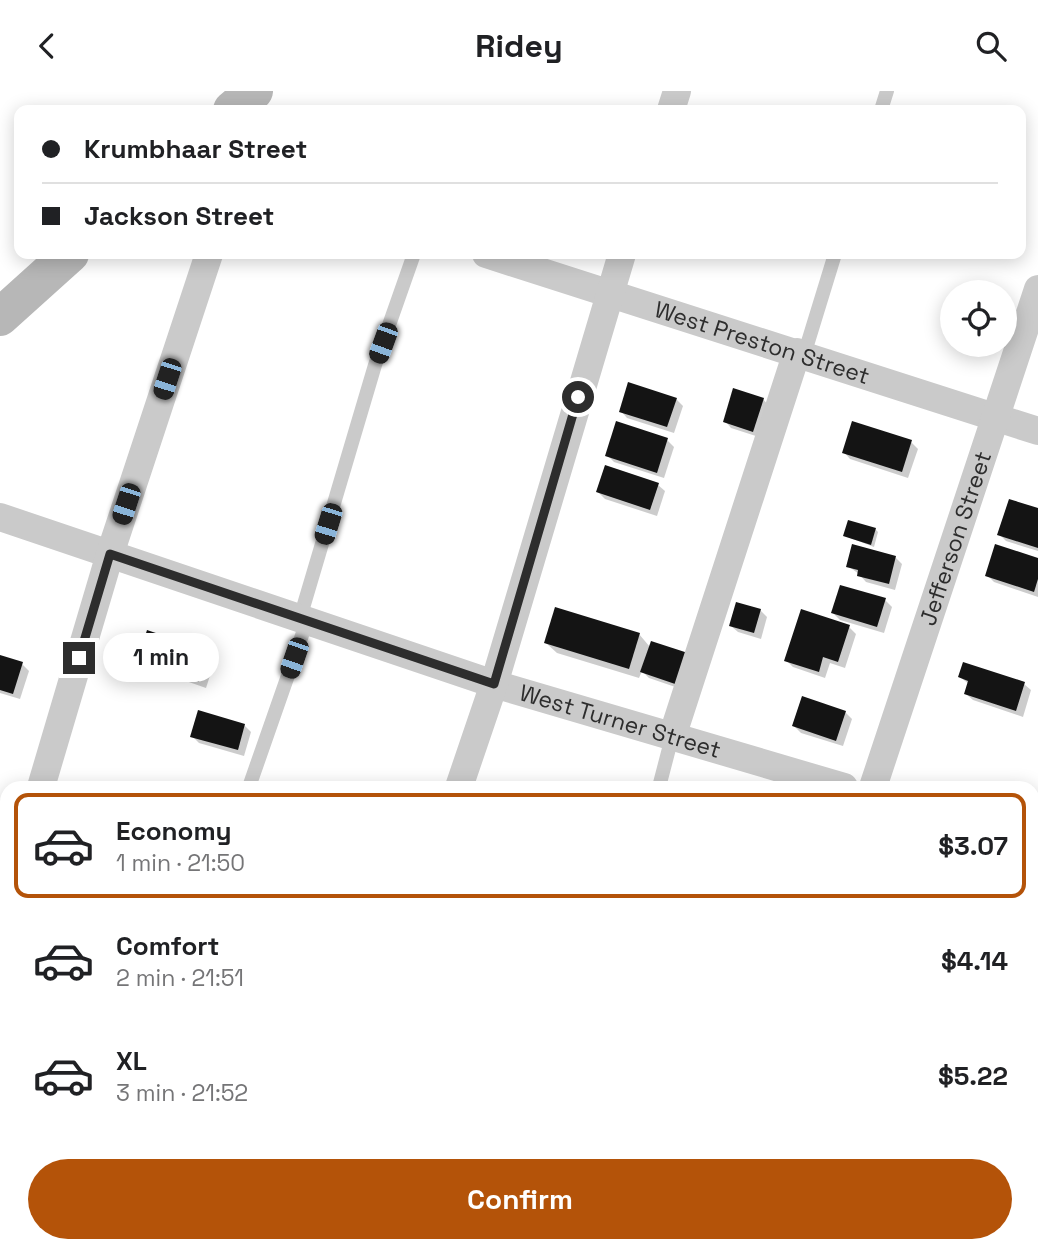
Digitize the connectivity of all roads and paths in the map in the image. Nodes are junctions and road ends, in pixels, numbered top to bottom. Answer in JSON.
{"nodes":[{"id":1,"x":254,"y":91,"type":"edge"},
{"id":2,"x":238,"y":105,"type":"edge"},
{"id":3,"x":64,"y":259,"type":"edge"},
{"id":4,"x":207,"y":259,"type":"edge"},
{"id":5,"x":413,"y":259,"type":"edge"},
{"id":6,"x":502,"y":259,"type":"edge"},
{"id":7,"x":620,"y":259,"type":"edge"},
{"id":8,"x":833,"y":259,"type":"edge"},
{"id":9,"x":1038,"y":289,"type":"edge"},
{"id":10,"x":609,"y":292,"type":"junction"},
{"id":11,"x":0,"y":317,"type":"edge"},
{"id":12,"x":800,"y":353,"type":"junction"},
{"id":13,"x":996,"y":418,"type":"junction"},
{"id":14,"x":1038,"y":431,"type":"edge"},
{"id":15,"x":0,"y":517,"type":"edge"},
{"id":16,"x":110,"y":554,"type":"junction"},
{"id":17,"x":303,"y":619,"type":"junction"},
{"id":18,"x":494,"y":684,"type":"junction"},
{"id":19,"x":672,"y":737,"type":"junction"},
{"id":20,"x":43,"y":781,"type":"edge"},
{"id":21,"x":251,"y":781,"type":"edge"},
{"id":22,"x":461,"y":781,"type":"edge"},
{"id":23,"x":661,"y":781,"type":"edge"},
{"id":24,"x":823,"y":781,"type":"edge"},
{"id":25,"x":875,"y":781,"type":"edge"}],
"edges":[{"from":1,"to":2,"type":"main road"},
{"from":3,"to":11,"type":"main road"},
{"from":4,"to":16,"type":"street"},
{"from":5,"to":17,"type":"lane"},
{"from":6,"to":10,"type":"street","name":"West Preston Street"},
{"from":7,"to":10,"type":"street"},
{"from":8,"to":12,"type":"lane"},
{"from":9,"to":13,"type":"street","name":"Jefferson Street"},
{"from":10,"to":12,"type":"street","name":"West Preston Street"},
{"from":10,"to":18,"type":"street"},
{"from":12,"to":13,"type":"street","name":"West Preston Street"},
{"from":12,"to":19,"type":"street"},
{"from":13,"to":14,"type":"street","name":"West Preston Street"},
{"from":13,"to":25,"type":"street","name":"Jefferson Street"},
{"from":15,"to":16,"type":"street","name":"West Turner Street"},
{"from":16,"to":17,"type":"street","name":"West Turner Street"},
{"from":16,"to":20,"type":"street"},
{"from":17,"to":18,"type":"street","name":"West Turner Street"},
{"from":17,"to":21,"type":"lane"},
{"from":18,"to":19,"type":"street","name":"West Turner Street"},
{"from":18,"to":22,"type":"street"},
{"from":19,"to":23,"type":"lane"},
{"from":19,"to":24,"type":"street","name":"West Turner Street"}]}
